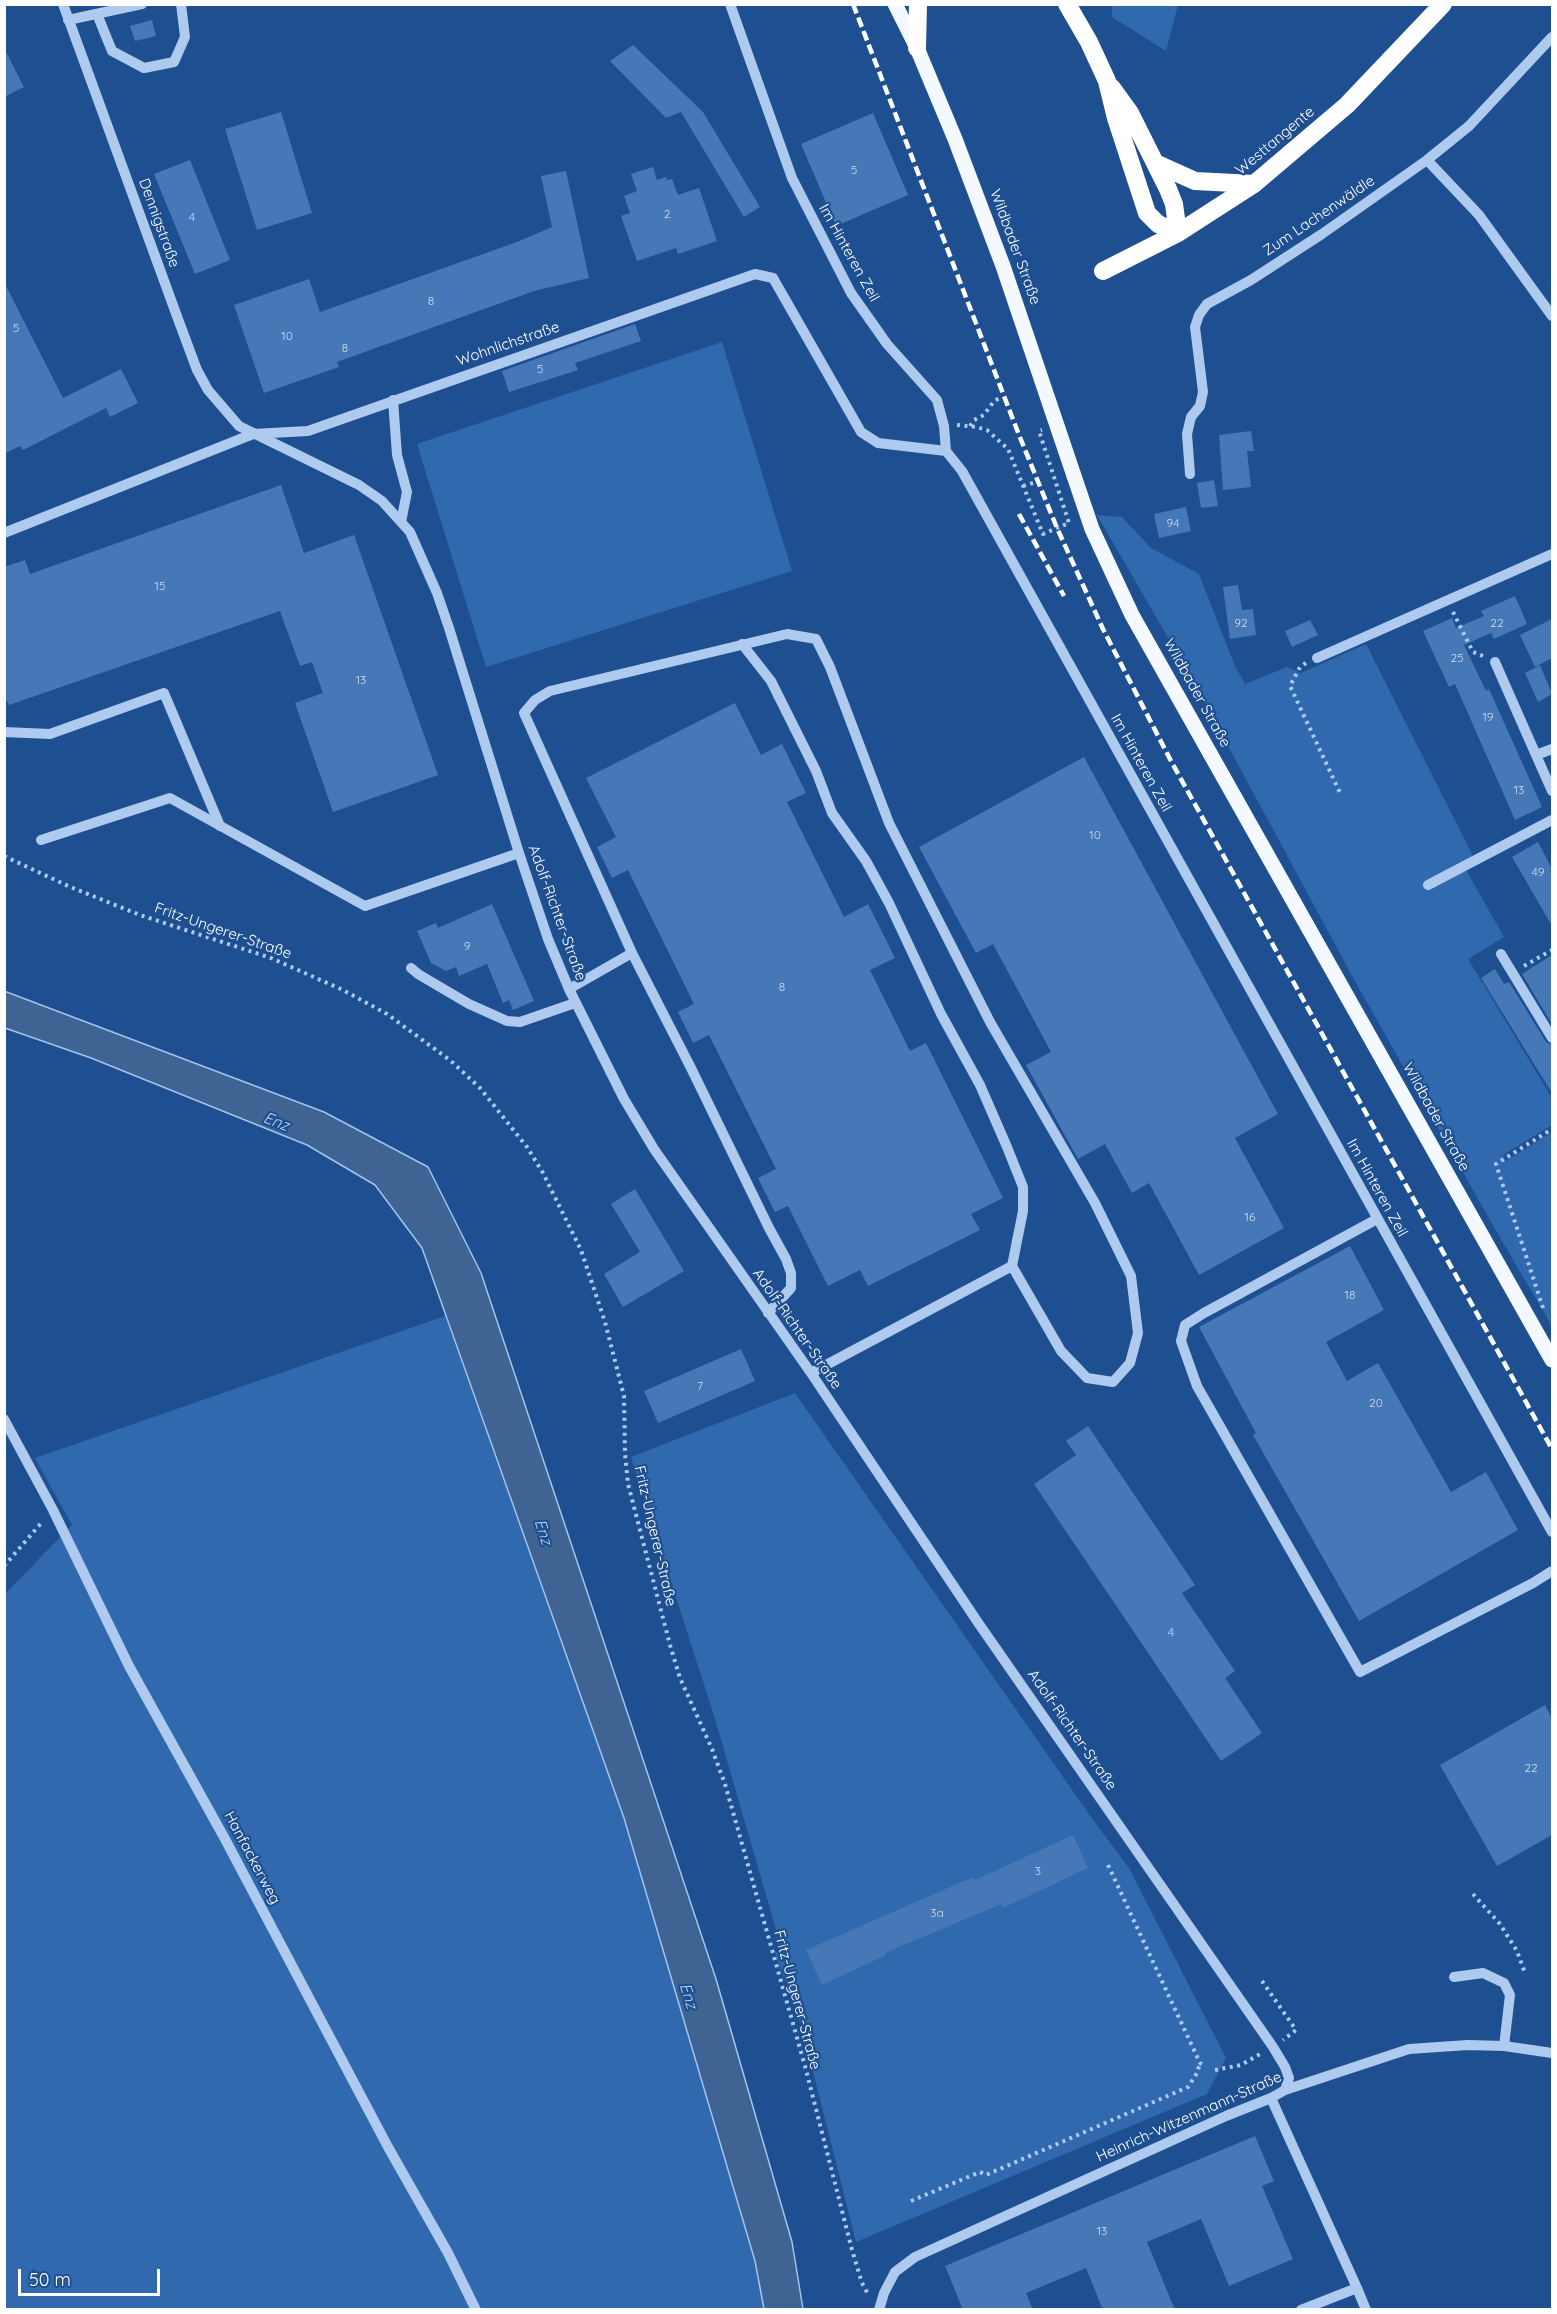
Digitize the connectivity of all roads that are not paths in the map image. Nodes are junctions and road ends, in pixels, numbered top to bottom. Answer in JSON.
{"nodes":[{"id":1,"x":63,"y":4,"type":"edge"},
{"id":2,"x":142,"y":4,"type":"edge"},
{"id":3,"x":181,"y":4,"type":"edge"},
{"id":4,"x":730,"y":4,"type":"edge"},
{"id":5,"x":895,"y":4,"type":"edge"},
{"id":6,"x":918,"y":4,"type":"edge"},
{"id":7,"x":1067,"y":4,"type":"edge"},
{"id":8,"x":1443,"y":4,"type":"edge"},
{"id":9,"x":97,"y":14,"type":"junction"},
{"id":10,"x":68,"y":20,"type":"junction"},
{"id":11,"x":1552,"y":37,"type":"edge"},
{"id":12,"x":917,"y":48,"type":"junction"},
{"id":13,"x":1107,"y":81,"type":"junction"},
{"id":14,"x":1427,"y":160,"type":"junction"},
{"id":15,"x":1155,"y":163,"type":"junction"},
{"id":16,"x":1254,"y":183,"type":"junction"},
{"id":17,"x":1178,"y":233,"type":"junction"},
{"id":18,"x":1103,"y":271,"type":"dead end"},
{"id":19,"x":1552,"y":316,"type":"edge"},
{"id":20,"x":393,"y":400,"type":"junction"},
{"id":21,"x":253,"y":434,"type":"junction"},
{"id":22,"x":946,"y":451,"type":"junction"},
{"id":23,"x":1190,"y":474,"type":"dead end"},
{"id":24,"x":401,"y":522,"type":"junction"},
{"id":25,"x":4,"y":533,"type":"edge"},
{"id":26,"x":1552,"y":554,"type":"edge"},
{"id":27,"x":742,"y":644,"type":"junction"},
{"id":28,"x":1317,"y":658,"type":"road end"},
{"id":29,"x":1495,"y":662,"type":"road end"},
{"id":30,"x":4,"y":732,"type":"edge"},
{"id":31,"x":1552,"y":748,"type":"edge"},
{"id":32,"x":1536,"y":755,"type":"junction"},
{"id":33,"x":1552,"y":791,"type":"edge"},
{"id":34,"x":1552,"y":820,"type":"edge"},
{"id":35,"x":220,"y":825,"type":"junction"},
{"id":36,"x":41,"y":840,"type":"dead end"},
{"id":37,"x":519,"y":853,"type":"junction"},
{"id":38,"x":1428,"y":885,"type":"dead end"},
{"id":39,"x":632,"y":953,"type":"junction"},
{"id":40,"x":1501,"y":954,"type":"dead end"},
{"id":41,"x":411,"y":968,"type":"dead end"},
{"id":42,"x":569,"y":989,"type":"junction"},
{"id":43,"x":575,"y":1003,"type":"junction"},
{"id":44,"x":1552,"y":1038,"type":"edge"},
{"id":45,"x":1377,"y":1219,"type":"junction"},
{"id":46,"x":1012,"y":1266,"type":"junction"},
{"id":47,"x":768,"y":1313,"type":"junction"},
{"id":48,"x":1552,"y":1360,"type":"edge"},
{"id":49,"x":811,"y":1373,"type":"junction"},
{"id":50,"x":4,"y":1419,"type":"edge"},
{"id":51,"x":1552,"y":1532,"type":"edge"},
{"id":52,"x":1552,"y":1571,"type":"edge"},
{"id":53,"x":1454,"y":1977,"type":"dead end"},
{"id":54,"x":1504,"y":2046,"type":"junction"},
{"id":55,"x":1552,"y":2053,"type":"edge"},
{"id":56,"x":1285,"y":2090,"type":"junction"},
{"id":57,"x":1271,"y":2098,"type":"junction"},
{"id":58,"x":1357,"y":2288,"type":"junction"},
{"id":59,"x":876,"y":2305,"type":"edge"},
{"id":60,"x":476,"y":2310,"type":"edge"},
{"id":61,"x":1300,"y":2310,"type":"edge"},
{"id":62,"x":1366,"y":2310,"type":"edge"}],
"edges":[{"from":1,"to":10,"type":"street","name":"Dennigstraße"},
{"from":2,"to":9,"type":"street"},
{"from":3,"to":9,"type":"street"},
{"from":4,"to":22,"type":"street","name":"Im Hinteren Zeil"},
{"from":5,"to":12,"type":"main road","name":"Wildbader Straße"},
{"from":6,"to":12,"type":"highway"},
{"from":7,"to":13,"type":"highway"},
{"from":8,"to":16,"type":"highway","name":"Westtangente"},
{"from":9,"to":10,"type":"street"},
{"from":10,"to":21,"type":"street","name":"Dennigstraße"},
{"from":11,"to":14,"type":"street","name":"Zum Lachenwäldle"},
{"from":12,"to":48,"type":"main road","name":"Wildbader Straße"},
{"from":13,"to":15,"type":"highway"},
{"from":13,"to":17,"type":"highway"},
{"from":14,"to":19,"type":"street"},
{"from":14,"to":23,"type":"street","name":"Zum Lachenwäldle"},
{"from":15,"to":16,"type":"highway"},
{"from":15,"to":17,"type":"highway"},
{"from":16,"to":17,"type":"highway","name":"Westtangente"},
{"from":17,"to":18,"type":"highway","name":"Westtangente"},
{"from":20,"to":21,"type":"street","name":"Wohnlichstraße"},
{"from":20,"to":22,"type":"street","name":"Wohnlichstraße"},
{"from":20,"to":24,"type":"street"},
{"from":21,"to":24,"type":"street","name":"Adolf-Richter-Straße"},
{"from":21,"to":25,"type":"street","name":"Wohnlichstraße"},
{"from":22,"to":45,"type":"street","name":"Im Hinteren Zeil"},
{"from":24,"to":37,"type":"street","name":"Adolf-Richter-Straße"},
{"from":26,"to":28,"type":"street"},
{"from":27,"to":39,"type":"street"},
{"from":27,"to":46,"type":"street"},
{"from":27,"to":46,"type":"street"},
{"from":29,"to":32,"type":"street"},
{"from":30,"to":35,"type":"street"},
{"from":31,"to":32,"type":"street"},
{"from":32,"to":33,"type":"street"},
{"from":34,"to":38,"type":"street"},
{"from":35,"to":36,"type":"street"},
{"from":35,"to":37,"type":"street"},
{"from":37,"to":42,"type":"street","name":"Adolf-Richter-Straße"},
{"from":39,"to":42,"type":"street"},
{"from":39,"to":47,"type":"street"},
{"from":40,"to":44,"type":"street"},
{"from":41,"to":43,"type":"street"},
{"from":42,"to":43,"type":"street","name":"Adolf-Richter-Straße"},
{"from":43,"to":47,"type":"street","name":"Adolf-Richter-Straße"},
{"from":45,"to":51,"type":"street","name":"Im Hinteren Zeil"},
{"from":45,"to":52,"type":"street"},
{"from":46,"to":49,"type":"street"},
{"from":47,"to":49,"type":"street","name":"Adolf-Richter-Straße"},
{"from":49,"to":56,"type":"street","name":"Adolf-Richter-Straße"},
{"from":50,"to":60,"type":"street","name":"Hanfackerweg"},
{"from":53,"to":54,"type":"street"},
{"from":54,"to":55,"type":"street","name":"Heinrich-Witzenmann-Straße"},
{"from":54,"to":56,"type":"street","name":"Heinrich-Witzenmann-Straße"},
{"from":56,"to":57,"type":"street","name":"Heinrich-Witzenmann-Straße"},
{"from":57,"to":58,"type":"street"},
{"from":57,"to":59,"type":"street","name":"Heinrich-Witzenmann-Straße"},
{"from":58,"to":61,"type":"street"},
{"from":58,"to":62,"type":"street"}]}
